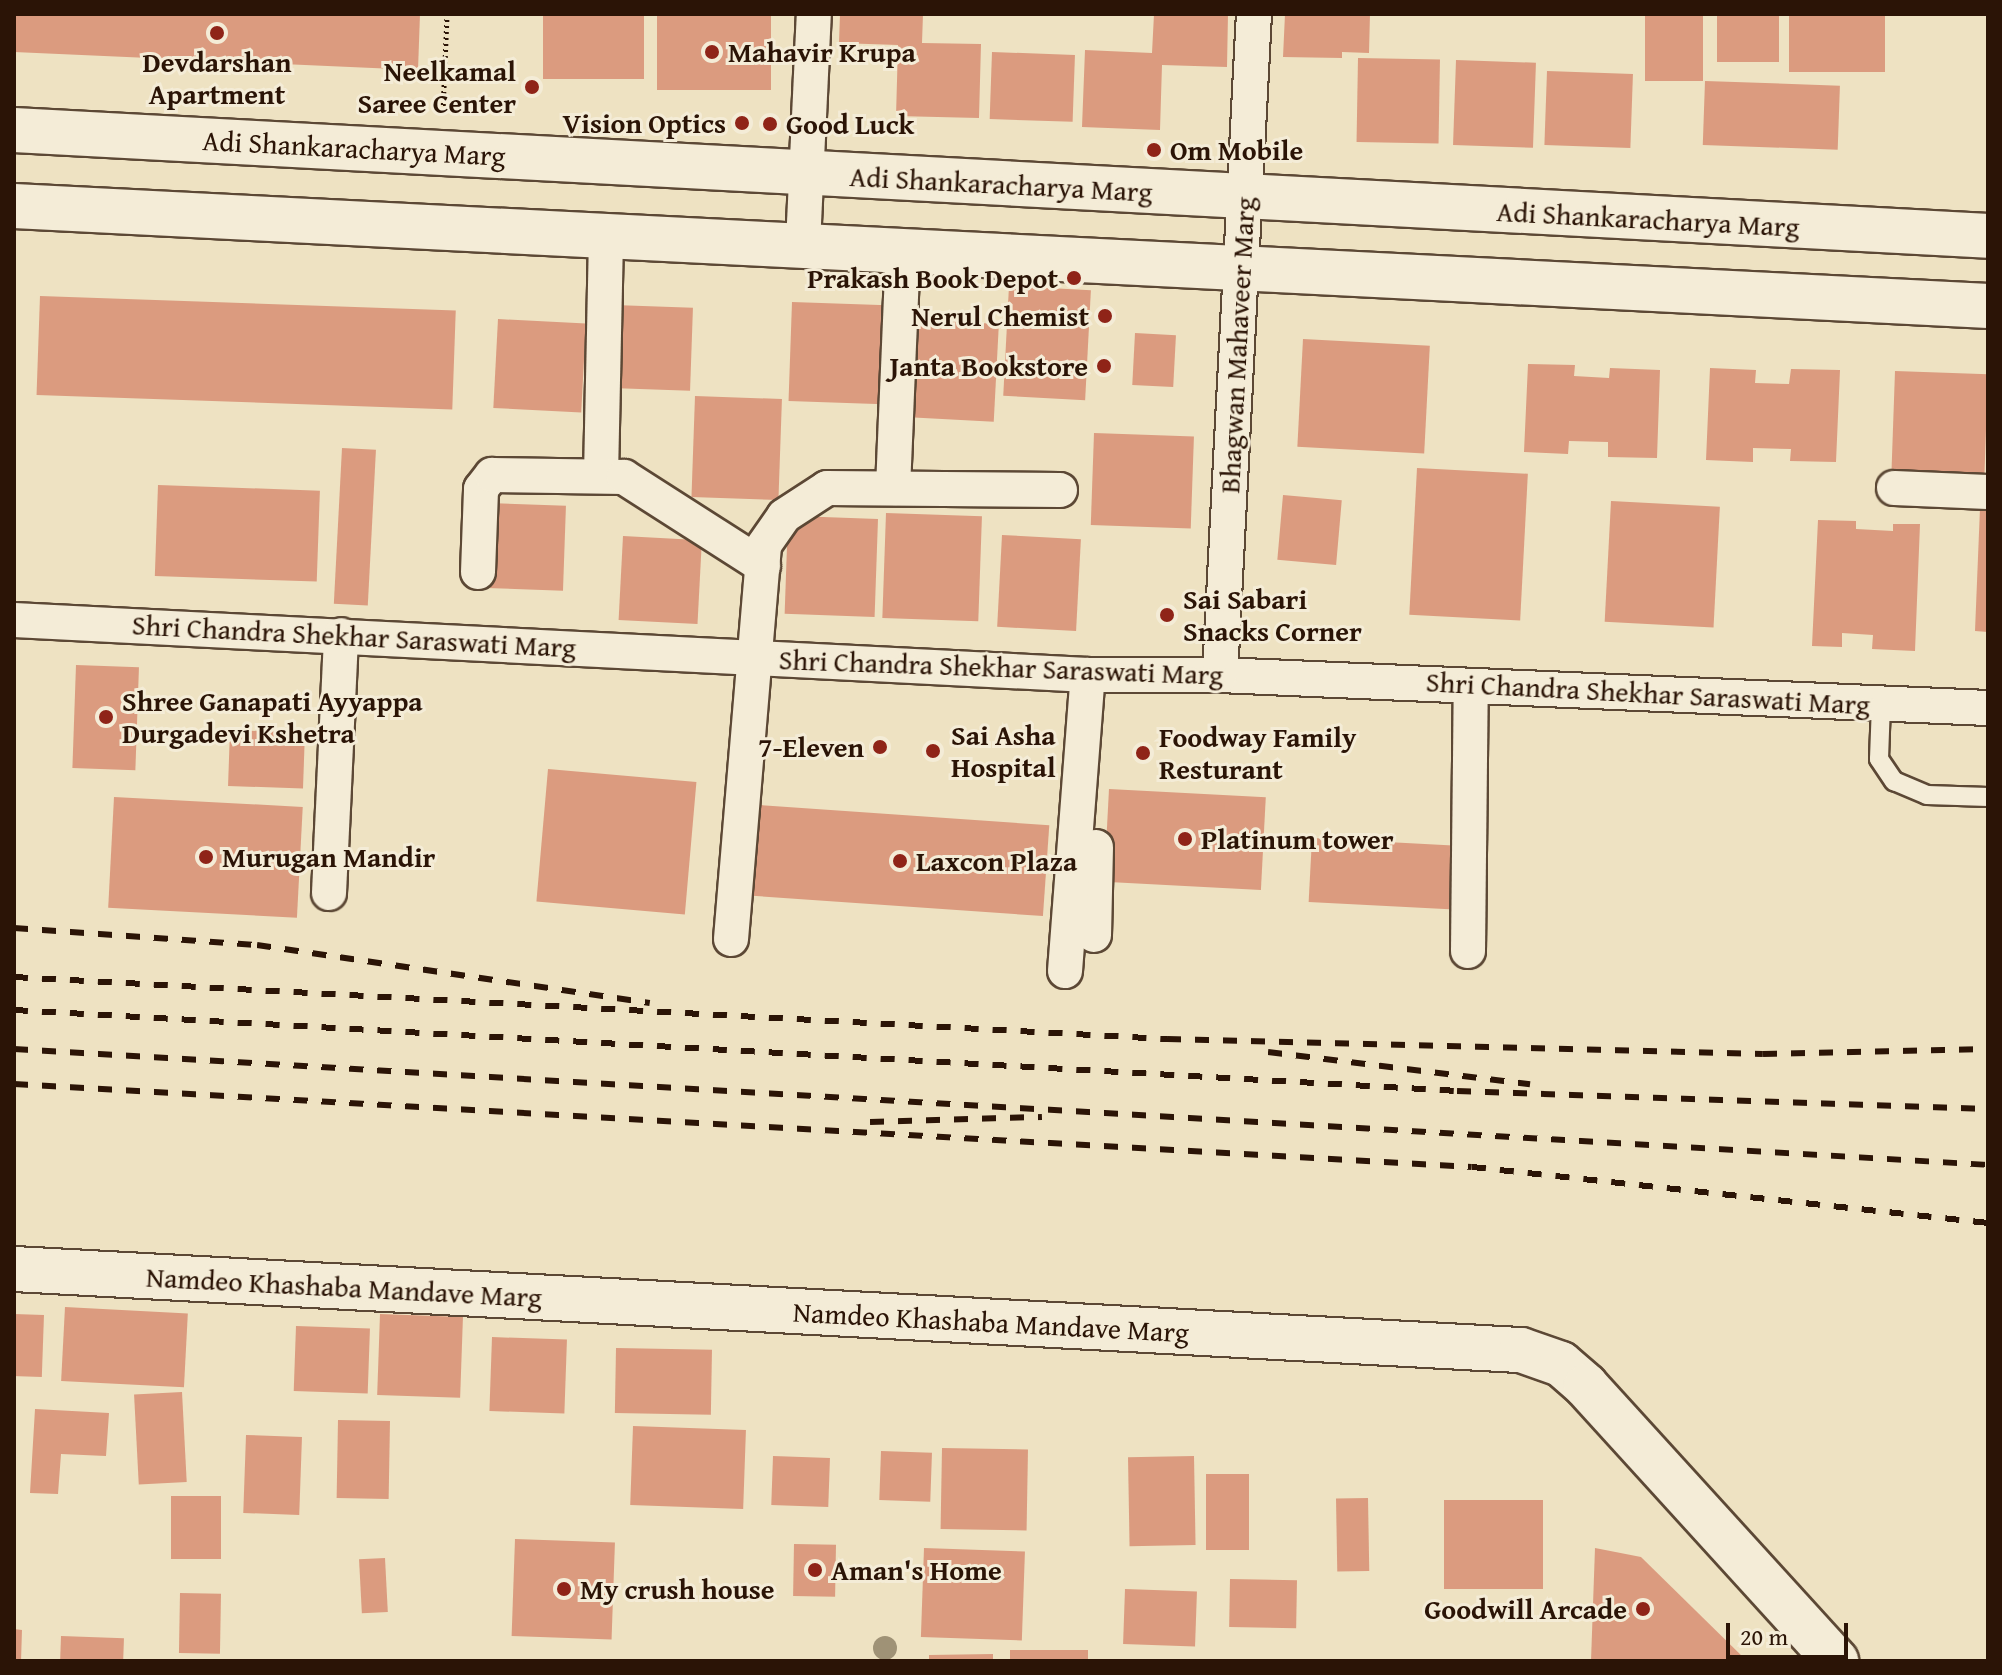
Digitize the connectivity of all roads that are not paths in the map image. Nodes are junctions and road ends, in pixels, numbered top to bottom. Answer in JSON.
{"nodes":[{"id":1,"x":814,"y":14,"type":"edge"},
{"id":2,"x":1254,"y":14,"type":"edge"},
{"id":3,"x":14,"y":130,"type":"edge"},
{"id":4,"x":805,"y":172,"type":"junction"},
{"id":5,"x":1244,"y":199,"type":"junction"},
{"id":6,"x":14,"y":206,"type":"edge"},
{"id":7,"x":606,"y":235,"type":"junction"},
{"id":8,"x":1988,"y":236,"type":"edge"},
{"id":9,"x":803,"y":244,"type":"junction"},
{"id":10,"x":903,"y":250,"type":"junction"},
{"id":11,"x":1240,"y":266,"type":"junction"},
{"id":12,"x":1988,"y":306,"type":"edge"},
{"id":13,"x":601,"y":476,"type":"junction"},
{"id":14,"x":893,"y":488,"type":"junction"},
{"id":15,"x":1894,"y":488,"type":"dead end"},
{"id":16,"x":1060,"y":490,"type":"dead end"},
{"id":17,"x":1988,"y":492,"type":"edge"},
{"id":18,"x":763,"y":566,"type":"junction"},
{"id":19,"x":478,"y":572,"type":"dead end"},
{"id":20,"x":14,"y":620,"type":"edge"},
{"id":21,"x":341,"y":635,"type":"junction"},
{"id":22,"x":757,"y":657,"type":"junction"},
{"id":23,"x":1220,"y":675,"type":"junction"},
{"id":24,"x":1095,"y":676,"type":"junction"},
{"id":25,"x":1471,"y":686,"type":"junction"},
{"id":26,"x":1881,"y":704,"type":"junction"},
{"id":27,"x":1988,"y":708,"type":"edge"},
{"id":28,"x":1988,"y":797,"type":"edge"},
{"id":29,"x":329,"y":893,"type":"dead end"},
{"id":30,"x":1094,"y":935,"type":"dead end"},
{"id":31,"x":731,"y":939,"type":"dead end"},
{"id":32,"x":1468,"y":951,"type":"dead end"},
{"id":33,"x":1065,"y":971,"type":"dead end"},
{"id":34,"x":14,"y":1269,"type":"edge"},
{"id":35,"x":1836,"y":1661,"type":"edge"}],
"edges":[{"from":1,"to":4,"type":"street"},
{"from":2,"to":5,"type":"street","name":"Bhagwan Mahaveer Marg"},
{"from":3,"to":4,"type":"main road","name":"Adi Shankaracharya Marg"},
{"from":4,"to":5,"type":"main road","name":"Adi Shankaracharya Marg"},
{"from":4,"to":9,"type":"street"},
{"from":5,"to":8,"type":"main road","name":"Adi Shankaracharya Marg"},
{"from":5,"to":11,"type":"street","name":"Bhagwan Mahaveer Marg"},
{"from":6,"to":7,"type":"main road"},
{"from":7,"to":9,"type":"main road"},
{"from":7,"to":13,"type":"street"},
{"from":9,"to":10,"type":"main road"},
{"from":10,"to":11,"type":"main road"},
{"from":10,"to":14,"type":"street"},
{"from":11,"to":12,"type":"main road"},
{"from":11,"to":23,"type":"street","name":"Bhagwan Mahaveer Marg"},
{"from":13,"to":18,"type":"street"},
{"from":13,"to":19,"type":"street"},
{"from":14,"to":16,"type":"street"},
{"from":14,"to":18,"type":"street"},
{"from":15,"to":17,"type":"street"},
{"from":18,"to":22,"type":"street"},
{"from":20,"to":21,"type":"street","name":"Shri Chandra Shekhar Saraswati Marg"},
{"from":21,"to":22,"type":"street","name":"Shri Chandra Shekhar Saraswati Marg"},
{"from":21,"to":29,"type":"street"},
{"from":22,"to":24,"type":"street","name":"Shri Chandra Shekhar Saraswati Marg"},
{"from":22,"to":31,"type":"street"},
{"from":23,"to":24,"type":"street","name":"Shri Chandra Shekhar Saraswati Marg"},
{"from":23,"to":25,"type":"street","name":"Shri Chandra Shekhar Saraswati Marg"},
{"from":24,"to":30,"type":"street"},
{"from":24,"to":33,"type":"street"},
{"from":25,"to":26,"type":"street","name":"Shri Chandra Shekhar Saraswati Marg"},
{"from":25,"to":32,"type":"street"},
{"from":26,"to":27,"type":"street","name":"Shri Chandra Shekhar Saraswati Marg"},
{"from":26,"to":28,"type":"lane"},
{"from":34,"to":35,"type":"main road","name":"Namdeo Khashaba Mandave Marg"}]}
